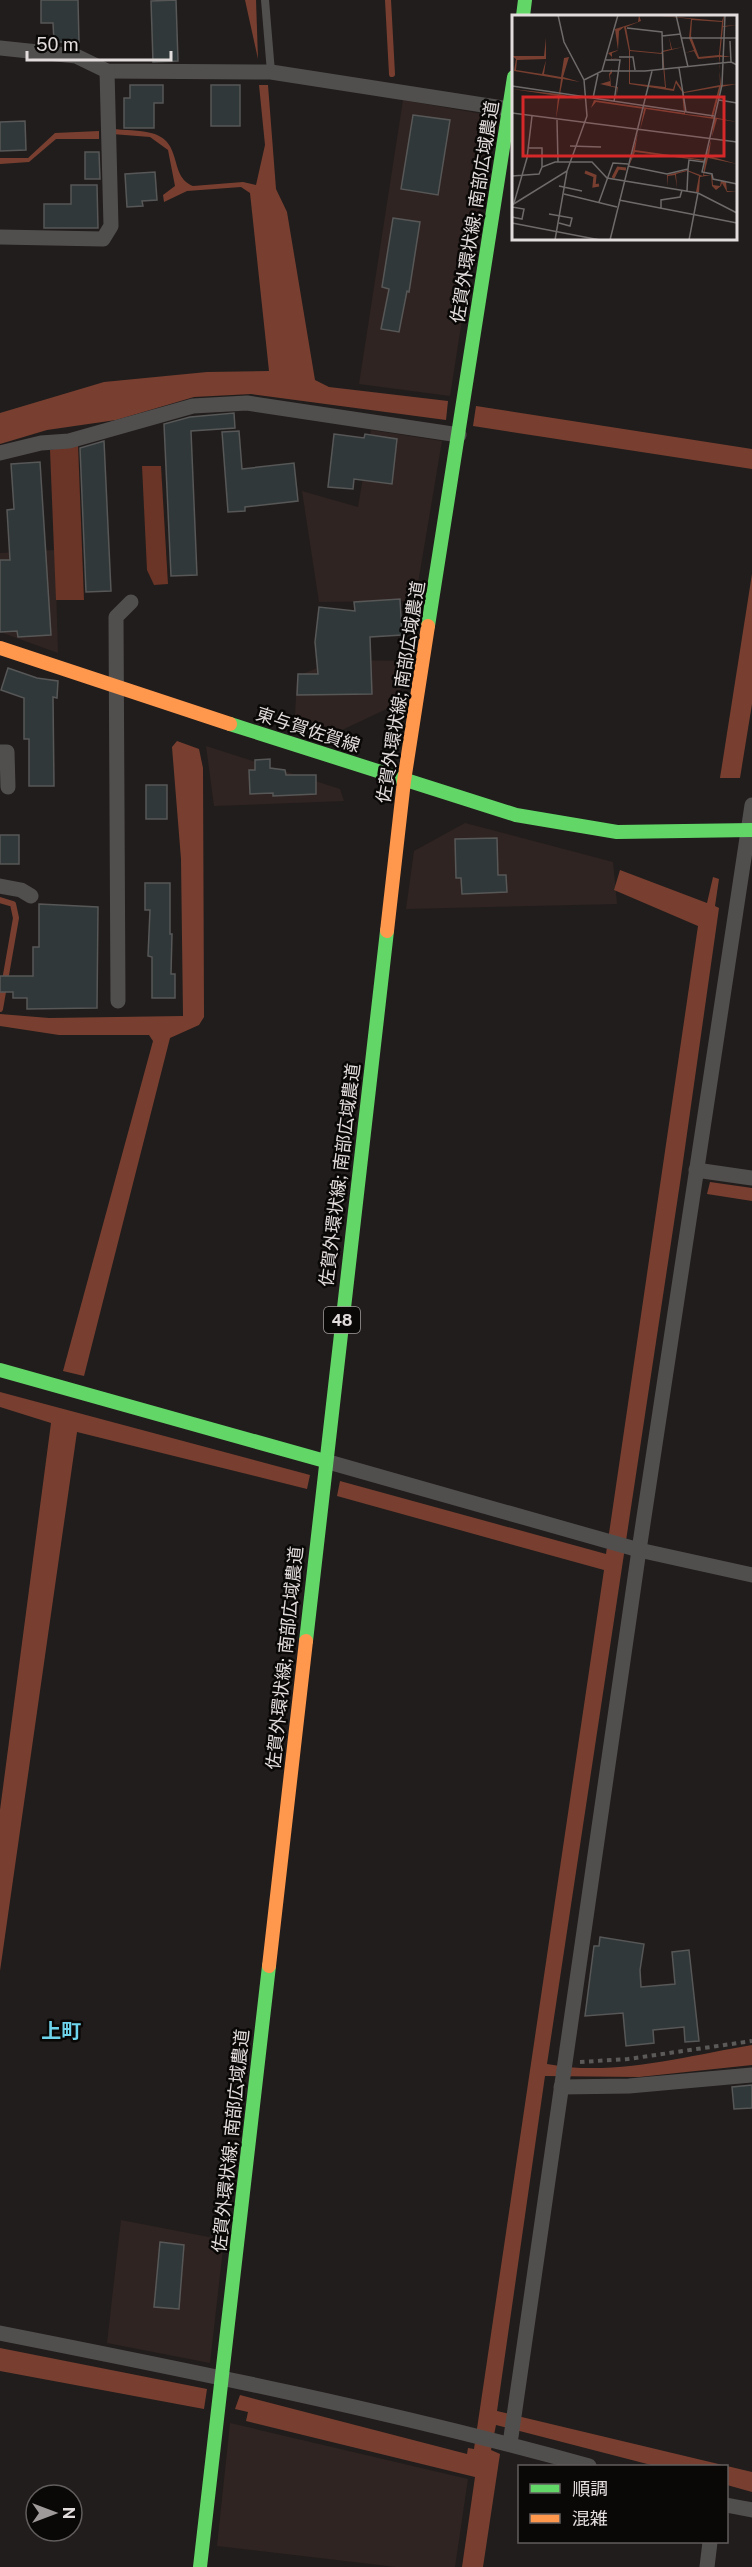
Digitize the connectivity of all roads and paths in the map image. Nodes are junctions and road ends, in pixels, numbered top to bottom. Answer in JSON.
{"nodes":[{"id":1,"x":265,"y":0,"type":"edge"},
{"id":2,"x":525,"y":0,"type":"edge"},
{"id":3,"x":523,"y":15,"type":"edge"},
{"id":4,"x":0,"y":48,"type":"edge"},
{"id":5,"x":107,"y":71,"type":"junction"},
{"id":6,"x":271,"y":72,"type":"junction"},
{"id":7,"x":512,"y":83,"type":"edge"},
{"id":8,"x":508,"y":109,"type":"junction"},
{"id":9,"x":0,"y":237,"type":"edge"},
{"id":10,"x":459,"y":435,"type":"junction"},
{"id":11,"x":0,"y":453,"type":"edge"},
{"id":12,"x":132,"y":602,"type":"dead end"},
{"id":13,"x":0,"y":648,"type":"edge"},
{"id":14,"x":117,"y":687,"type":"junction"},
{"id":15,"x":0,"y":752,"type":"edge"},
{"id":16,"x":404,"y":782,"type":"junction"},
{"id":17,"x":8,"y":787,"type":"dead end"},
{"id":18,"x":752,"y":805,"type":"edge"},
{"id":19,"x":750,"y":830,"type":"edge"},
{"id":20,"x":0,"y":886,"type":"edge"},
{"id":21,"x":745,"y":891,"type":"edge"},
{"id":22,"x":31,"y":896,"type":"dead end"},
{"id":23,"x":118,"y":1001,"type":"dead end"},
{"id":24,"x":696,"y":1170,"type":"junction"},
{"id":25,"x":752,"y":1178,"type":"edge"},
{"id":26,"x":0,"y":1370,"type":"edge"},
{"id":27,"x":325,"y":1461,"type":"junction"},
{"id":28,"x":634,"y":1549,"type":"junction"},
{"id":29,"x":752,"y":1575,"type":"edge"},
{"id":30,"x":752,"y":2041,"type":"edge"},
{"id":31,"x":565,"y":2063,"type":"junction"},
{"id":32,"x":752,"y":2075,"type":"edge"},
{"id":33,"x":561,"y":2086,"type":"junction"},
{"id":34,"x":0,"y":2333,"type":"edge"},
{"id":35,"x":222,"y":2377,"type":"junction"},
{"id":36,"x":504,"y":2439,"type":"junction"},
{"id":37,"x":586,"y":2465,"type":"edge"},
{"id":38,"x":728,"y":2505,"type":"edge"},
{"id":39,"x":752,"y":2510,"type":"edge"},
{"id":40,"x":710,"y":2543,"type":"edge"},
{"id":41,"x":200,"y":2567,"type":"edge"},
{"id":42,"x":707,"y":2567,"type":"edge"}],
"edges":[{"from":1,"to":6,"type":"lane"},
{"from":2,"to":3,"type":"main road"},
{"from":4,"to":5,"type":"street"},
{"from":5,"to":6,"type":"street"},
{"from":5,"to":9,"type":"street"},
{"from":6,"to":8,"type":"street"},
{"from":7,"to":8,"type":"main road","name":"佐賀外環状線; 南部広域農道","number":"48"},
{"from":8,"to":10,"type":"main road","name":"佐賀外環状線; 南部広域農道","number":"48"},
{"from":10,"to":11,"type":"street"},
{"from":10,"to":16,"type":"main road","name":"佐賀外環状線; 南部広域農道","number":"48"},
{"from":12,"to":14,"type":"street"},
{"from":13,"to":14,"type":"main road","name":"東与賀佐賀線"},
{"from":14,"to":16,"type":"main road","name":"東与賀佐賀線"},
{"from":14,"to":23,"type":"street"},
{"from":15,"to":17,"type":"street"},
{"from":16,"to":19,"type":"main road","name":"東与賀佐賀線"},
{"from":16,"to":27,"type":"main road","name":"佐賀外環状線; 南部広域農道","number":"48"},
{"from":18,"to":19,"type":"street"},
{"from":19,"to":21,"type":"street"},
{"from":20,"to":22,"type":"street"},
{"from":21,"to":24,"type":"street"},
{"from":24,"to":25,"type":"street"},
{"from":24,"to":28,"type":"street"},
{"from":26,"to":27,"type":"main road"},
{"from":27,"to":28,"type":"street"},
{"from":27,"to":35,"type":"main road","name":"佐賀外環状線; 南部広域農道","number":"48"},
{"from":28,"to":29,"type":"street"},
{"from":28,"to":31,"type":"street"},
{"from":30,"to":31,"type":"path"},
{"from":31,"to":33,"type":"street"},
{"from":32,"to":33,"type":"street"},
{"from":33,"to":36,"type":"street"},
{"from":34,"to":35,"type":"street"},
{"from":35,"to":36,"type":"street"},
{"from":35,"to":41,"type":"main road","name":"佐賀外環状線; 南部広域農道","number":"48"},
{"from":36,"to":37,"type":"street"},
{"from":38,"to":39,"type":"street"},
{"from":40,"to":42,"type":"street"}]}
